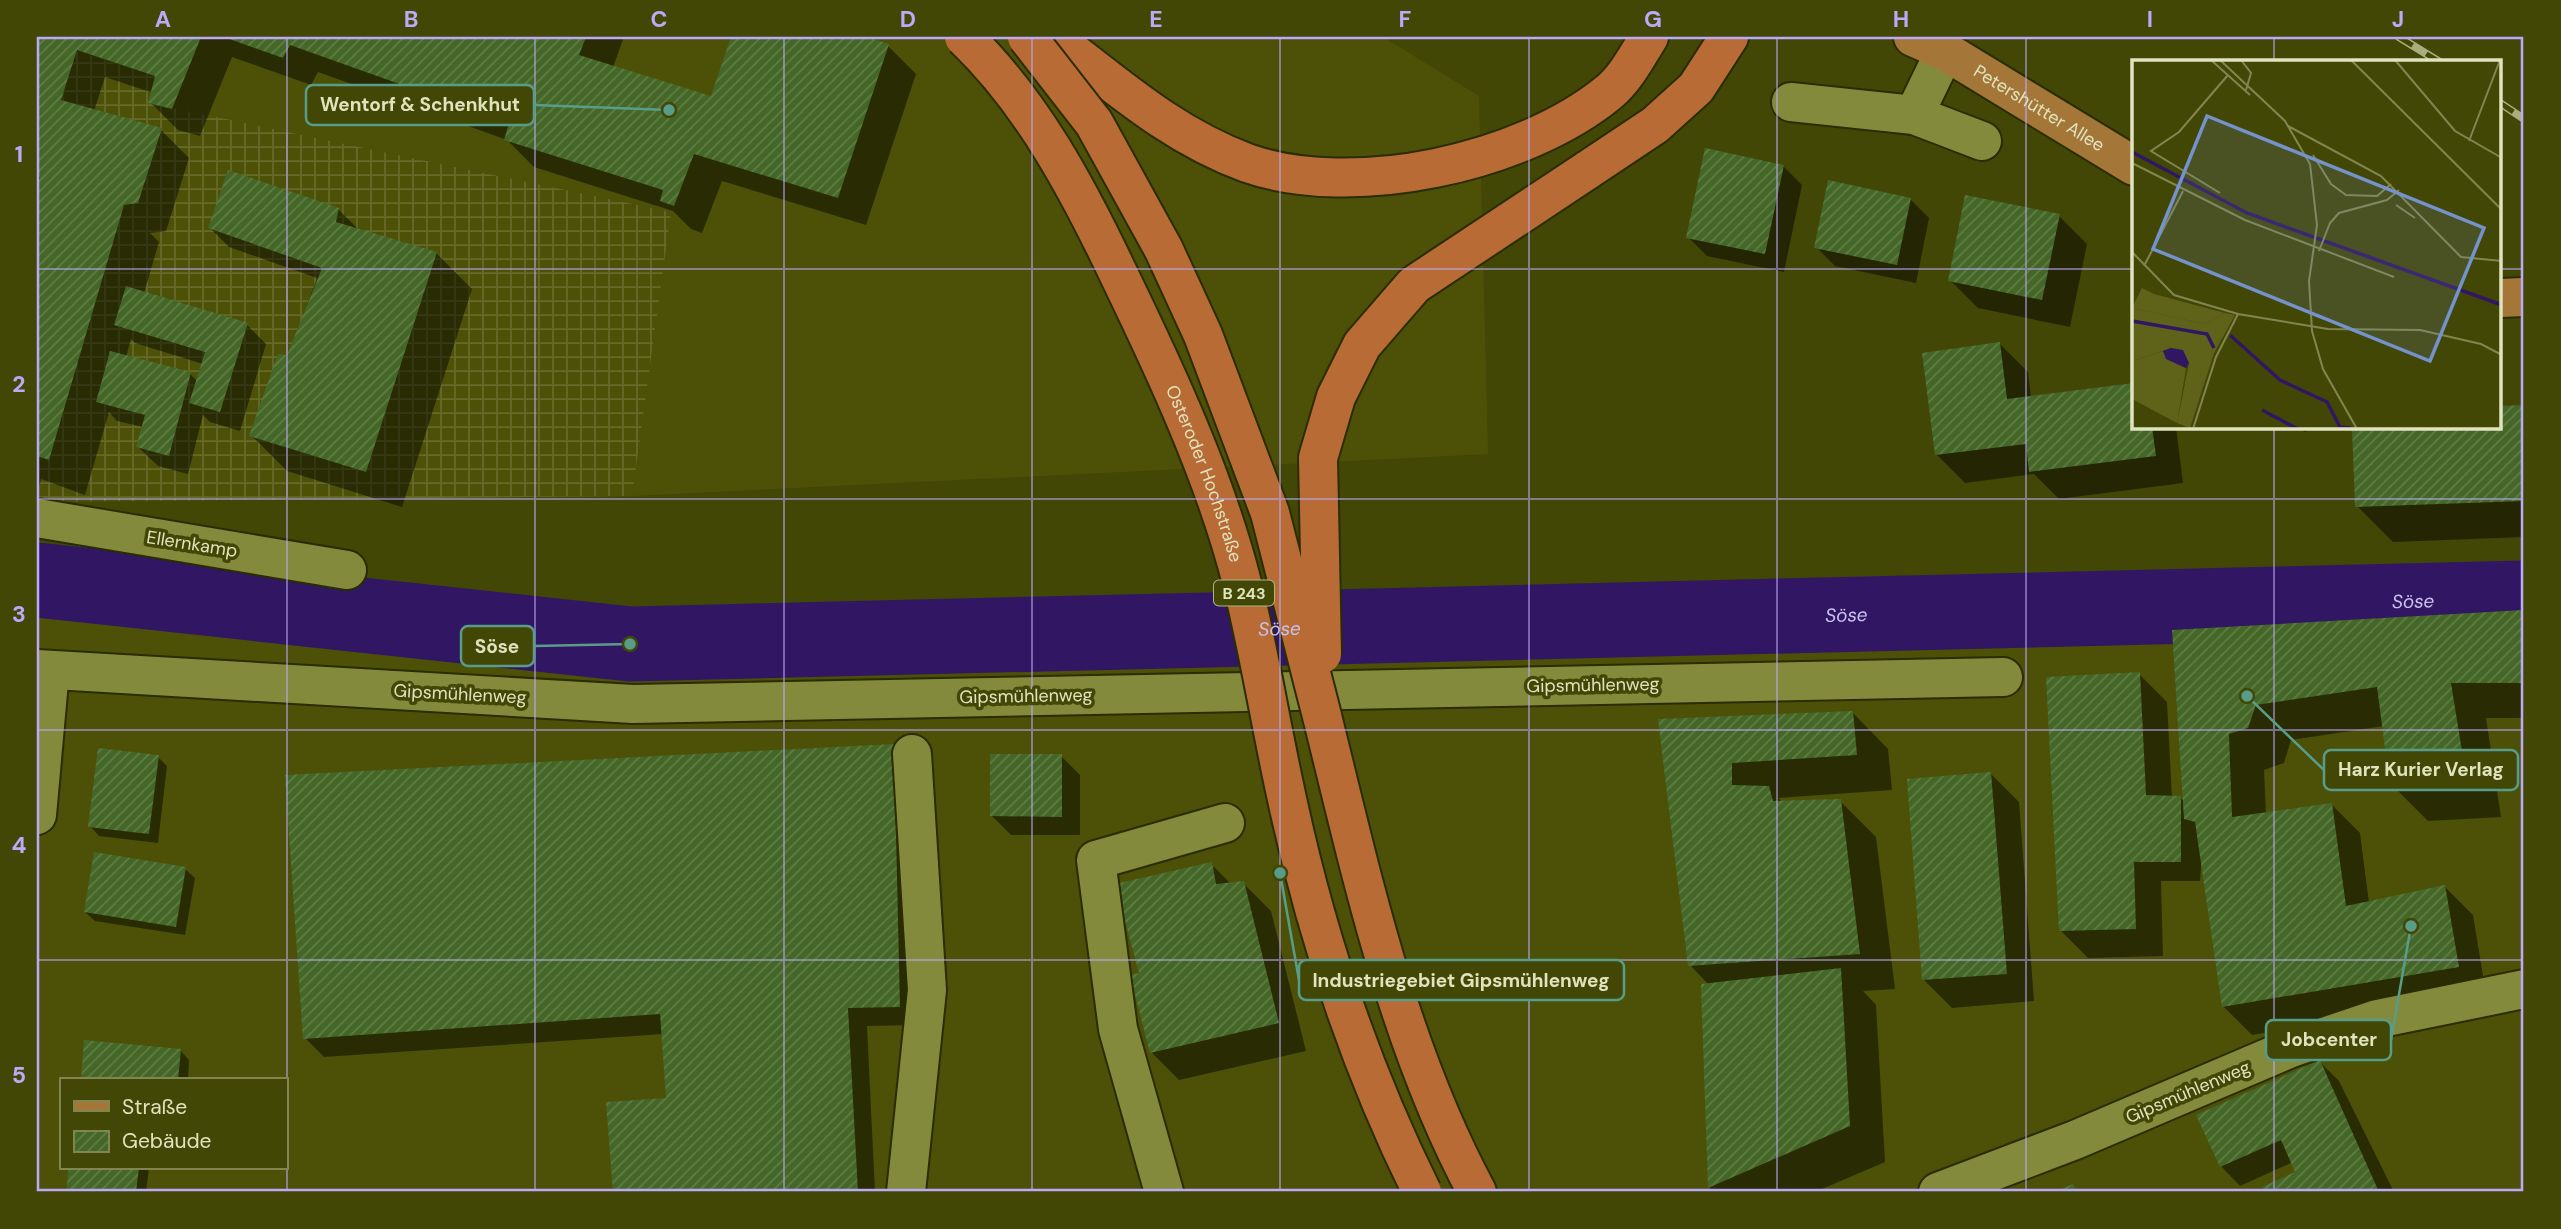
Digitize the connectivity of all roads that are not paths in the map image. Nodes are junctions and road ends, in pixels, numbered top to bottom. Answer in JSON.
{"nodes":[{"id":1,"x":964,"y":37,"type":"edge"},
{"id":2,"x":1027,"y":37,"type":"edge"},
{"id":3,"x":1053,"y":37,"type":"edge"},
{"id":4,"x":1649,"y":37,"type":"edge"},
{"id":5,"x":1729,"y":37,"type":"edge"},
{"id":6,"x":1929,"y":44,"type":"edge"},
{"id":7,"x":1791,"y":102,"type":"dead end"},
{"id":8,"x":1914,"y":115,"type":"junction"},
{"id":9,"x":1982,"y":141,"type":"dead end"},
{"id":10,"x":2132,"y":165,"type":"edge"},
{"id":11,"x":2524,"y":297,"type":"edge"},
{"id":12,"x":2502,"y":298,"type":"edge"},
{"id":13,"x":37,"y":518,"type":"edge"},
{"id":14,"x":347,"y":569,"type":"dead end"},
{"id":15,"x":44,"y":670,"type":"edge"},
{"id":16,"x":2003,"y":677,"type":"dead end"},
{"id":17,"x":1322,"y":716,"type":"junction"},
{"id":18,"x":912,"y":754,"type":"dead end"},
{"id":19,"x":37,"y":816,"type":"edge"},
{"id":20,"x":1225,"y":823,"type":"dead end"},
{"id":21,"x":2524,"y":989,"type":"edge"},
{"id":22,"x":906,"y":1192,"type":"edge"},
{"id":23,"x":1164,"y":1192,"type":"edge"},
{"id":24,"x":1422,"y":1192,"type":"edge"},
{"id":25,"x":1477,"y":1192,"type":"edge"},
{"id":26,"x":1938,"y":1192,"type":"edge"}],
"edges":[{"from":1,"to":24,"type":"highway","name":"Osteroder Hochstraße","number":"B 243","bridge":true},
{"from":2,"to":17,"type":"highway","number":"B 243","bridge":true},
{"from":3,"to":4,"type":"highway"},
{"from":5,"to":17,"type":"highway","bridge":true},
{"from":6,"to":8,"type":"street","name":"Petershütter Allee"},
{"from":6,"to":10,"type":"main road","name":"Petershütter Allee"},
{"from":7,"to":8,"type":"street"},
{"from":8,"to":9,"type":"street"},
{"from":11,"to":12,"type":"main road"},
{"from":13,"to":14,"type":"street","name":"Ellernkamp"},
{"from":15,"to":16,"type":"street","name":"Gipsmühlenweg"},
{"from":15,"to":19,"type":"street"},
{"from":17,"to":25,"type":"highway","number":"B 243"},
{"from":18,"to":22,"type":"street"},
{"from":20,"to":23,"type":"street"},
{"from":21,"to":26,"type":"street","name":"Gipsmühlenweg"}]}
